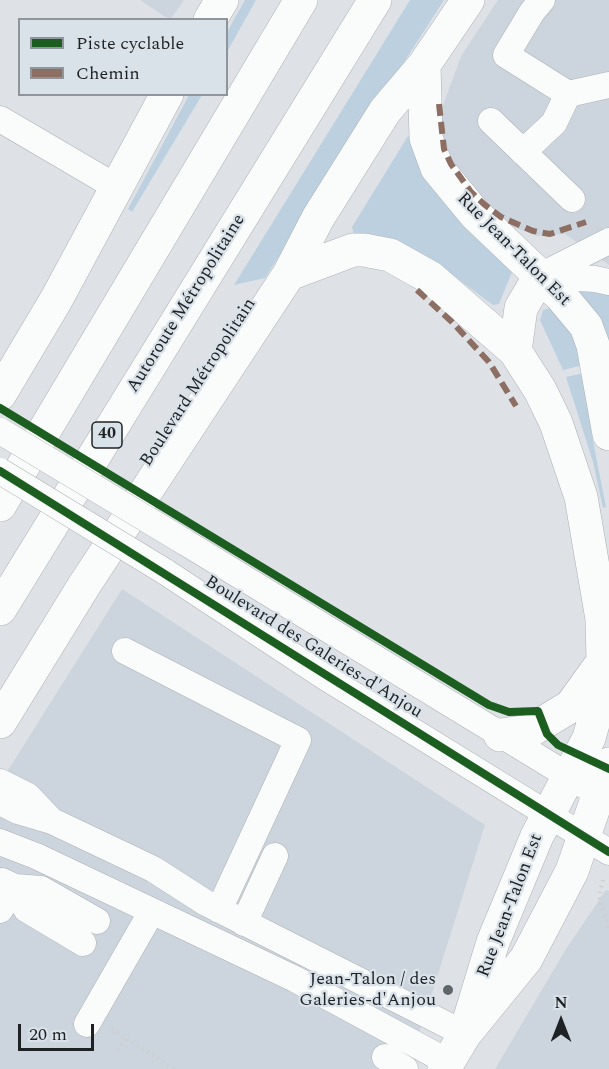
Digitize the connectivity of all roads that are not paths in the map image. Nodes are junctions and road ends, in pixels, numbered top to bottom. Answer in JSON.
{"nodes":[{"id":1,"x":222,"y":0,"type":"edge"},
{"id":2,"x":301,"y":0,"type":"edge"},
{"id":3,"x":375,"y":0,"type":"edge"},
{"id":4,"x":468,"y":0,"type":"edge"},
{"id":5,"x":542,"y":0,"type":"edge"},
{"id":6,"x":211,"y":18,"type":"edge"},
{"id":7,"x":424,"y":65,"type":"junction"},
{"id":8,"x":609,"y":85,"type":"edge"},
{"id":9,"x":568,"y":94,"type":"junction"},
{"id":10,"x":166,"y":96,"type":"edge"},
{"id":11,"x":0,"y":119,"type":"edge"},
{"id":12,"x":491,"y":121,"type":"dead end"},
{"id":13,"x":523,"y":152,"type":"junction"},
{"id":14,"x":116,"y":187,"type":"junction"},
{"id":15,"x":572,"y":199,"type":"dead end"},
{"id":16,"x":609,"y":242,"type":"edge"},
{"id":17,"x":290,"y":274,"type":"junction"},
{"id":18,"x":540,"y":276,"type":"junction"},
{"id":19,"x":609,"y":282,"type":"edge"},
{"id":20,"x":514,"y":351,"type":"junction"},
{"id":21,"x":0,"y":394,"type":"edge"},
{"id":22,"x":0,"y":431,"type":"edge"},
{"id":23,"x":609,"y":435,"type":"edge"},
{"id":24,"x":0,"y":471,"type":"edge"},
{"id":25,"x":0,"y":505,"type":"edge"},
{"id":26,"x":0,"y":609,"type":"edge"},
{"id":27,"x":125,"y":651,"type":"dead end"},
{"id":28,"x":603,"y":660,"type":"junction"},
{"id":29,"x":0,"y":722,"type":"edge"},
{"id":30,"x":500,"y":735,"type":"junction"},
{"id":31,"x":569,"y":776,"type":"junction"},
{"id":32,"x":0,"y":782,"type":"edge"},
{"id":33,"x":606,"y":786,"type":"edge"},
{"id":34,"x":0,"y":802,"type":"edge"},
{"id":35,"x":45,"y":811,"type":"junction"},
{"id":36,"x":548,"y":813,"type":"junction"},
{"id":37,"x":0,"y":842,"type":"edge"},
{"id":38,"x":597,"y":844,"type":"edge"},
{"id":39,"x":274,"y":856,"type":"dead end"},
{"id":40,"x":8,"y":884,"type":"edge"},
{"id":41,"x":0,"y":910,"type":"edge"},
{"id":42,"x":219,"y":910,"type":"junction"},
{"id":43,"x":152,"y":911,"type":"junction"},
{"id":44,"x":97,"y":921,"type":"dead end"},
{"id":45,"x":244,"y":923,"type":"junction"},
{"id":46,"x":83,"y":944,"type":"dead end"},
{"id":47,"x":87,"y":1024,"type":"dead end"},
{"id":48,"x":465,"y":1034,"type":"junction"},
{"id":49,"x":446,"y":1066,"type":"edge"}],
"edges":[{"from":1,"to":6,"type":"main road"},
{"from":2,"to":25,"type":"main road"},
{"from":3,"to":26,"type":"main road","name":"Autoroute Métropolitaine","number":"40"},
{"from":4,"to":7,"type":"main road","name":"Boulevard Métropolitain"},
{"from":5,"to":9,"type":"street"},
{"from":7,"to":17,"type":"main road","name":"Boulevard Métropolitain"},
{"from":7,"to":18,"type":"main road","name":"Rue Jean-Talon Est"},
{"from":8,"to":9,"type":"street"},
{"from":9,"to":13,"type":"street"},
{"from":10,"to":14,"type":"main road"},
{"from":11,"to":14,"type":"street"},
{"from":12,"to":13,"type":"street"},
{"from":13,"to":15,"type":"street"},
{"from":14,"to":21,"type":"main road"},
{"from":16,"to":18,"type":"street"},
{"from":17,"to":20,"type":"main road","name":"Rue Jean-Talon Est"},
{"from":17,"to":29,"type":"main road","name":"Boulevard Métropolitain"},
{"from":18,"to":19,"type":"street"},
{"from":18,"to":20,"type":"main road"},
{"from":18,"to":23,"type":"main road","name":"Rue Jean-Talon Est"},
{"from":20,"to":28,"type":"main road","name":"Rue Jean-Talon Est"},
{"from":22,"to":30,"type":"street","name":"Boulevard des Galeries-d'Anjou","bridge":true},
{"from":24,"to":36,"type":"street","name":"Boulevard des Galeries-d'Anjou","bridge":true},
{"from":27,"to":42,"type":"street"},
{"from":28,"to":30,"type":"main road"},
{"from":28,"to":31,"type":"main road","name":"Rue Jean-Talon Est"},
{"from":30,"to":31,"type":"street","name":"Boulevard des Galeries-d'Anjou"},
{"from":31,"to":33,"type":"street","name":"Boulevard des Galeries-d'Anjou"},
{"from":31,"to":36,"type":"main road","name":"Rue Jean-Talon Est"},
{"from":32,"to":35,"type":"street"},
{"from":33,"to":38,"type":"main road","name":"Rue Jean-Talon Est"},
{"from":34,"to":35,"type":"street"},
{"from":35,"to":42,"type":"street"},
{"from":36,"to":38,"type":"street","name":"Boulevard des Galeries-d'Anjou"},
{"from":36,"to":48,"type":"main road","name":"Rue Jean-Talon Est"},
{"from":37,"to":43,"type":"street"},
{"from":38,"to":48,"type":"main road","name":"Rue Jean-Talon Est"},
{"from":39,"to":45,"type":"street"},
{"from":40,"to":41,"type":"street"},
{"from":40,"to":44,"type":"street"},
{"from":40,"to":46,"type":"street"},
{"from":42,"to":45,"type":"street"},
{"from":43,"to":47,"type":"street"},
{"from":43,"to":49,"type":"street"},
{"from":45,"to":48,"type":"street"},
{"from":48,"to":49,"type":"main road","name":"Rue Jean-Talon Est"}]}
